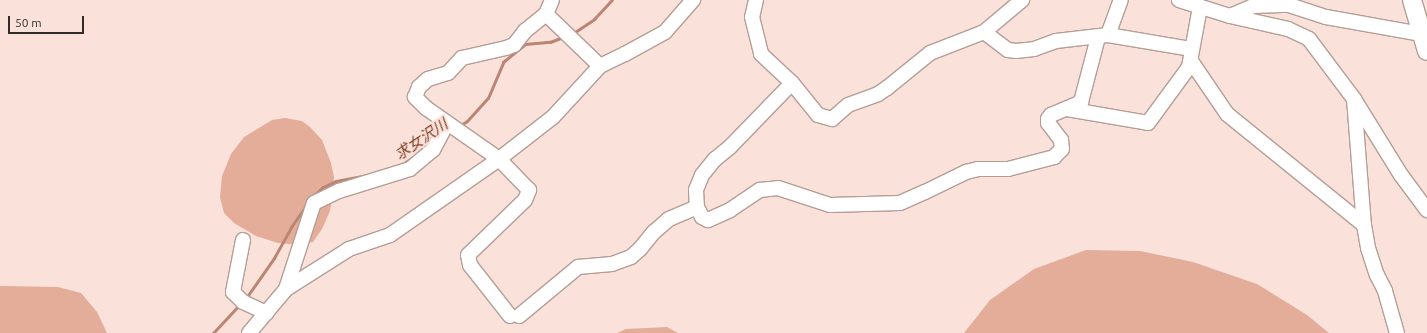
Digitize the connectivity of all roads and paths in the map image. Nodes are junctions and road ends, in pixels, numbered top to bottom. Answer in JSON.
{"nodes":[{"id":1,"x":552,"y":0,"type":"edge"},
{"id":2,"x":692,"y":0,"type":"edge"},
{"id":3,"x":756,"y":0,"type":"edge"},
{"id":4,"x":1022,"y":0,"type":"edge"},
{"id":5,"x":1121,"y":0,"type":"edge"},
{"id":6,"x":1179,"y":0,"type":"edge"},
{"id":7,"x":1412,"y":0,"type":"edge"},
{"id":8,"x":1200,"y":7,"type":"junction"},
{"id":9,"x":546,"y":14,"type":"junction"},
{"id":10,"x":1230,"y":16,"type":"junction"},
{"id":11,"x":984,"y":32,"type":"junction"},
{"id":12,"x":1103,"y":36,"type":"junction"},
{"id":13,"x":1426,"y":40,"type":"edge"},
{"id":14,"x":1191,"y":55,"type":"junction"},
{"id":15,"x":600,"y":66,"type":"junction"},
{"id":16,"x":792,"y":83,"type":"junction"},
{"id":17,"x":1354,"y":99,"type":"junction"},
{"id":18,"x":1067,"y":109,"type":"junction"},
{"id":19,"x":447,"y":124,"type":"junction"},
{"id":20,"x":499,"y":159,"type":"junction"},
{"id":21,"x":697,"y":207,"type":"junction"},
{"id":22,"x":1427,"y":210,"type":"edge"},
{"id":23,"x":1364,"y":225,"type":"junction"},
{"id":24,"x":243,"y":240,"type":"dead end"},
{"id":25,"x":286,"y":289,"type":"junction"},
{"id":26,"x":267,"y":313,"type":"junction"},
{"id":27,"x":249,"y":333,"type":"edge"},
{"id":28,"x":1397,"y":333,"type":"edge"}],
"edges":[{"from":1,"to":9,"type":"street"},
{"from":2,"to":15,"type":"street"},
{"from":3,"to":16,"type":"street"},
{"from":4,"to":11,"type":"street"},
{"from":5,"to":12,"type":"street"},
{"from":6,"to":8,"type":"street"},
{"from":7,"to":13,"type":"main road"},
{"from":8,"to":10,"type":"street"},
{"from":8,"to":14,"type":"street"},
{"from":9,"to":15,"type":"street"},
{"from":9,"to":19,"type":"street"},
{"from":10,"to":13,"type":"street"},
{"from":10,"to":17,"type":"street"},
{"from":11,"to":12,"type":"street"},
{"from":11,"to":16,"type":"street"},
{"from":12,"to":14,"type":"street"},
{"from":12,"to":18,"type":"street"},
{"from":14,"to":18,"type":"street"},
{"from":14,"to":23,"type":"street"},
{"from":15,"to":20,"type":"street"},
{"from":16,"to":21,"type":"street"},
{"from":17,"to":22,"type":"street"},
{"from":17,"to":23,"type":"street"},
{"from":18,"to":21,"type":"street"},
{"from":19,"to":20,"type":"street"},
{"from":19,"to":25,"type":"street"},
{"from":20,"to":21,"type":"street"},
{"from":20,"to":25,"type":"street"},
{"from":23,"to":28,"type":"street"},
{"from":24,"to":26,"type":"street"},
{"from":25,"to":26,"type":"street"},
{"from":26,"to":27,"type":"street"}]}
